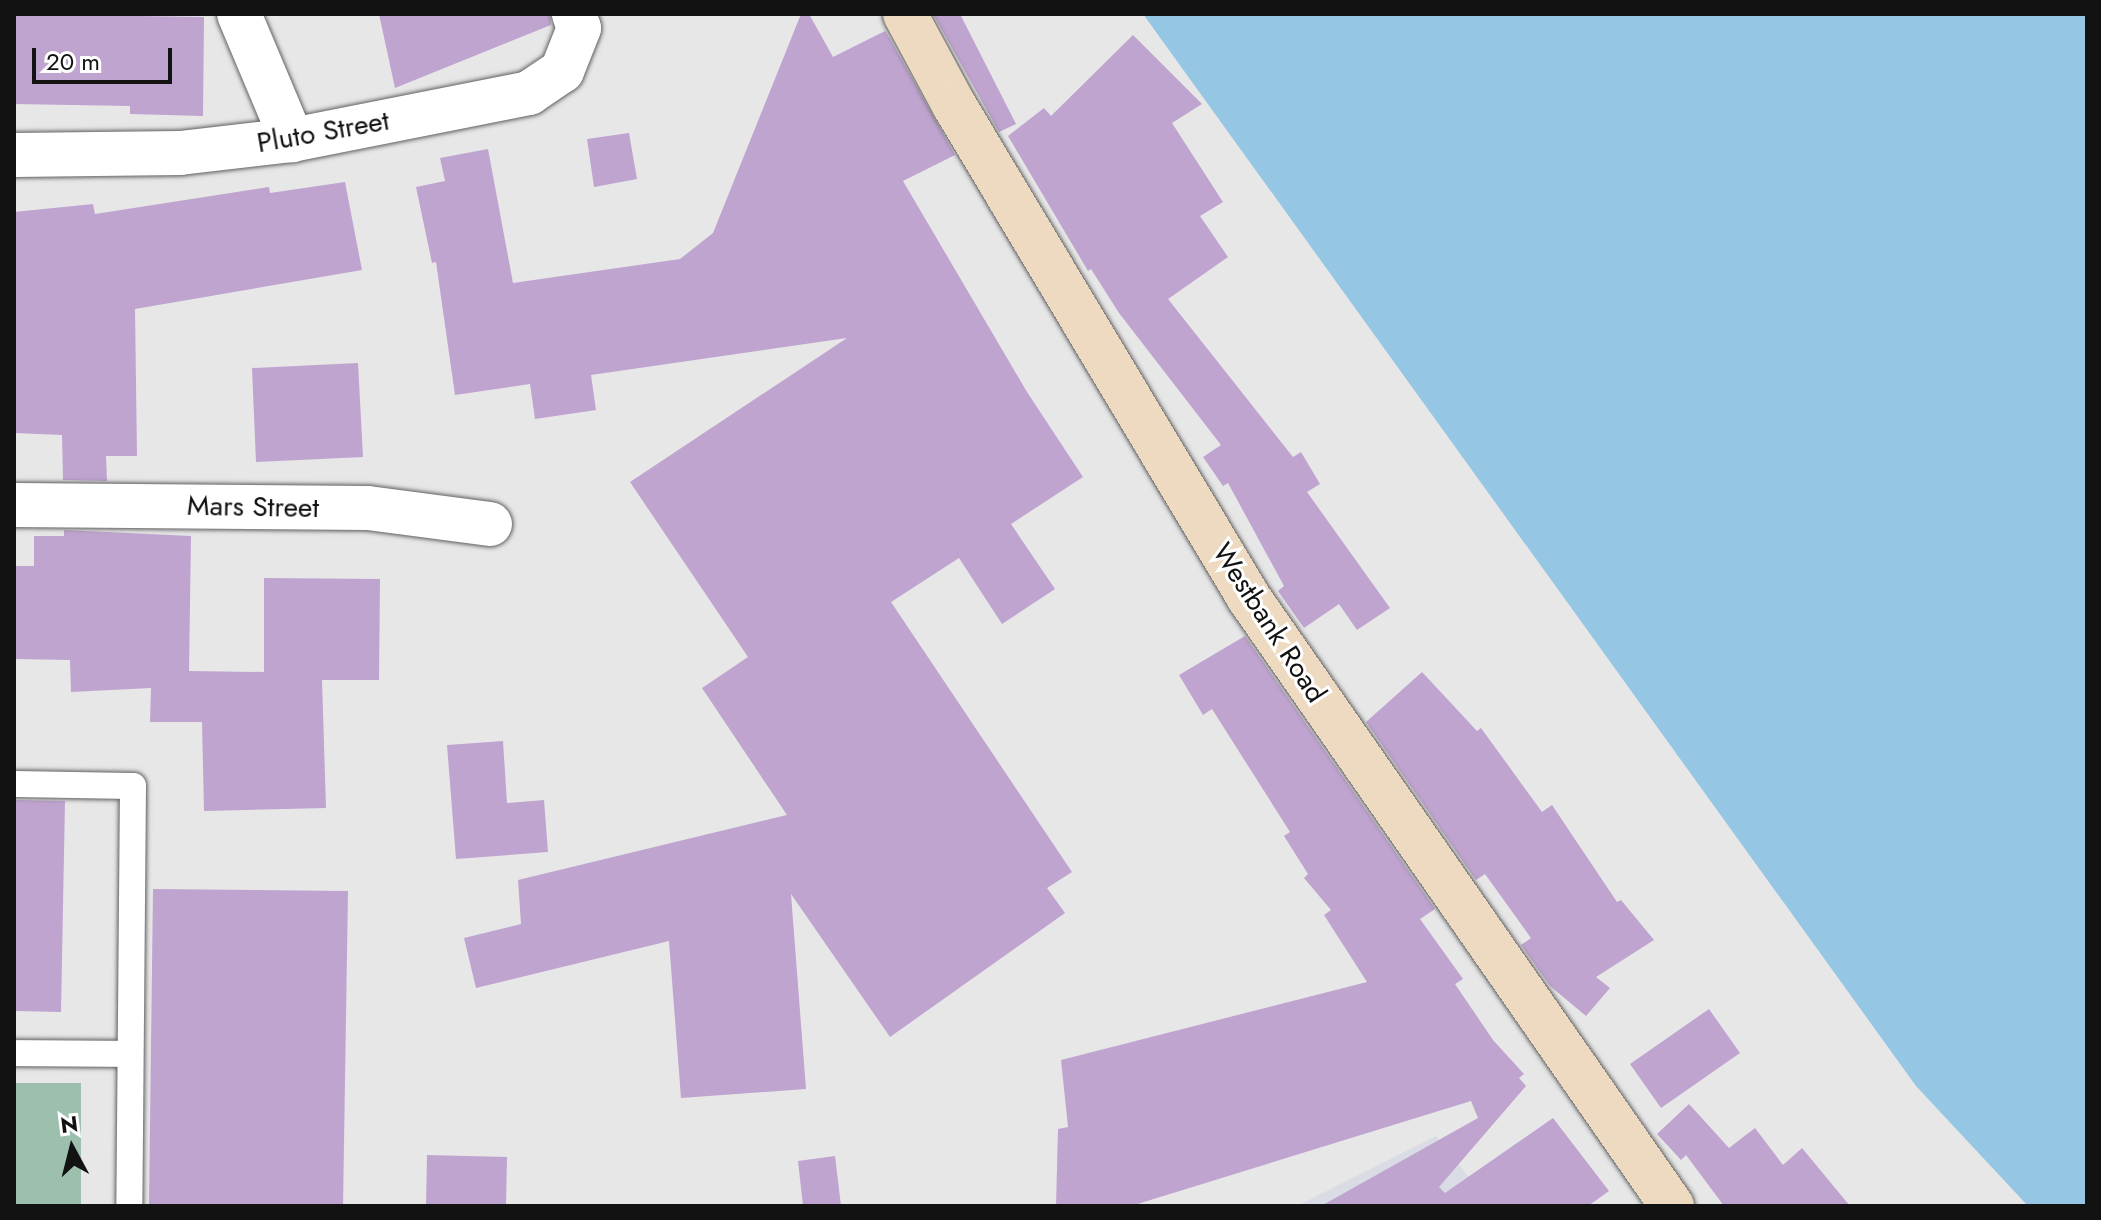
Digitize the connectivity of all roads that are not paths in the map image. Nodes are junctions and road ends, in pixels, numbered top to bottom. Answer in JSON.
{"nodes":[{"id":1,"x":239,"y":14,"type":"edge"},
{"id":2,"x":574,"y":14,"type":"edge"},
{"id":3,"x":905,"y":14,"type":"edge"},
{"id":4,"x":292,"y":140,"type":"junction"},
{"id":5,"x":14,"y":155,"type":"edge"},
{"id":6,"x":14,"y":505,"type":"edge"},
{"id":7,"x":490,"y":524,"type":"dead end"},
{"id":8,"x":14,"y":784,"type":"edge"},
{"id":9,"x":14,"y":1053,"type":"edge"},
{"id":10,"x":129,"y":1054,"type":"junction"},
{"id":11,"x":129,"y":1206,"type":"edge"},
{"id":12,"x":1672,"y":1206,"type":"edge"}],
"edges":[{"from":1,"to":4,"type":"street"},
{"from":2,"to":4,"type":"street","name":"Pluto Street"},
{"from":3,"to":12,"type":"street","name":"Westbank Road"},
{"from":4,"to":5,"type":"street","name":"Pluto Street"},
{"from":6,"to":7,"type":"street","name":"Mars Street"},
{"from":8,"to":10,"type":"lane"},
{"from":9,"to":10,"type":"lane"},
{"from":10,"to":11,"type":"lane"}]}
